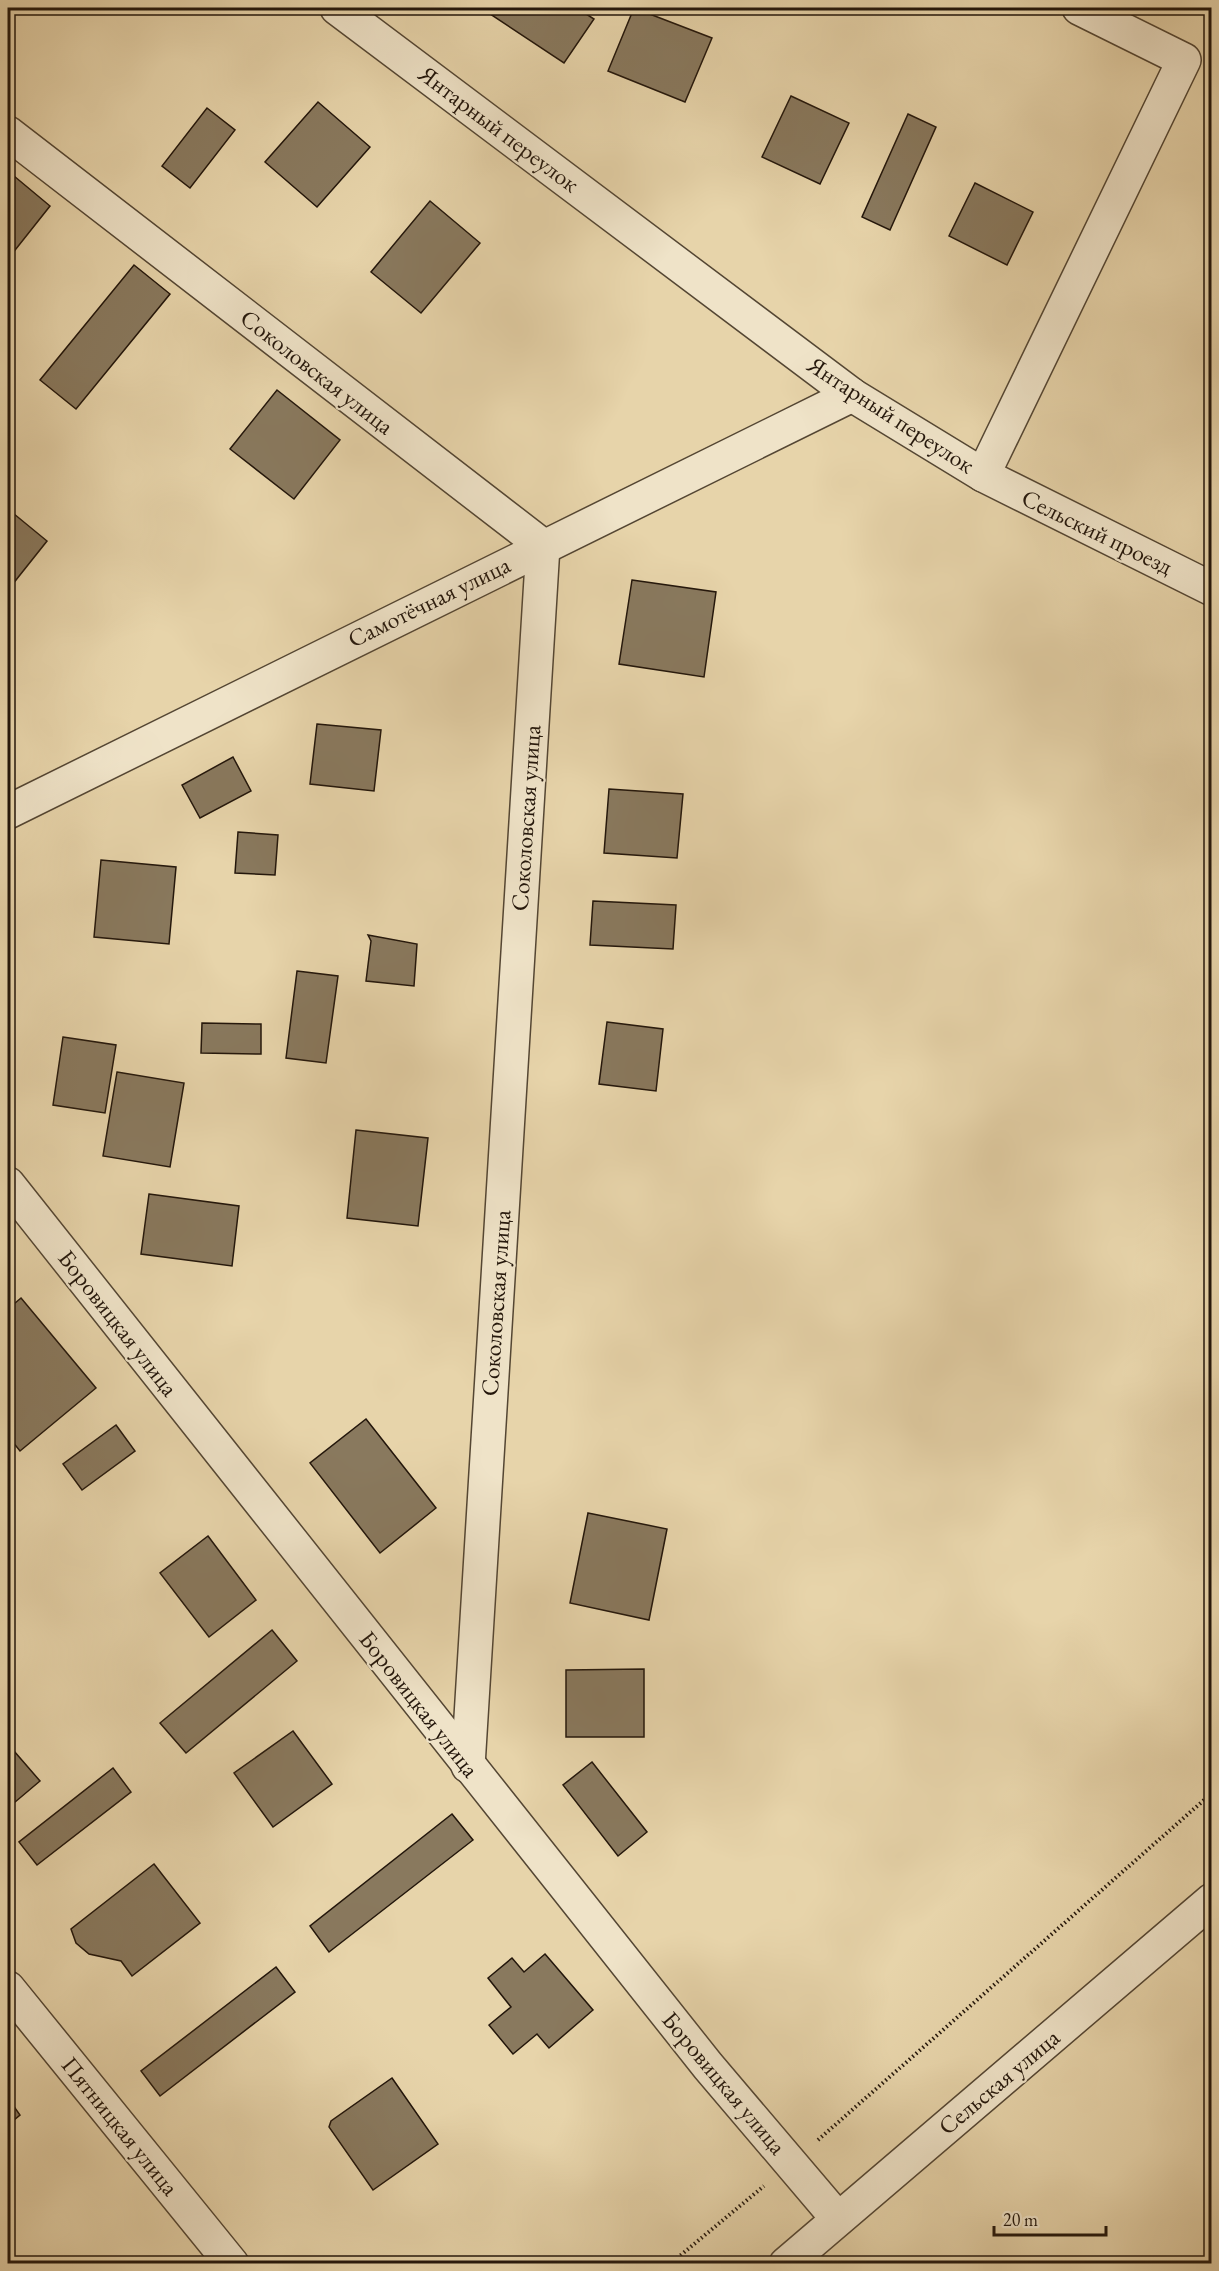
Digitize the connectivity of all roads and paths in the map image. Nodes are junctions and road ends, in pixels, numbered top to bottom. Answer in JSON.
{"nodes":[{"id":1,"x":337,"y":8,"type":"edge"},
{"id":2,"x":1079,"y":8,"type":"edge"},
{"id":3,"x":8,"y":133,"type":"edge"},
{"id":4,"x":852,"y":395,"type":"junction"},
{"id":5,"x":983,"y":475,"type":"junction"},
{"id":6,"x":543,"y":546,"type":"junction"},
{"id":7,"x":1212,"y":589,"type":"edge"},
{"id":8,"x":8,"y":812,"type":"edge"},
{"id":9,"x":8,"y":1184,"type":"edge"},
{"id":10,"x":468,"y":1766,"type":"junction"},
{"id":11,"x":1212,"y":1793,"type":"edge"},
{"id":12,"x":1212,"y":1900,"type":"edge"},
{"id":13,"x":8,"y":1988,"type":"edge"},
{"id":14,"x":791,"y":2164,"type":"junction"},
{"id":15,"x":838,"y":2219,"type":"junction"},
{"id":16,"x":232,"y":2264,"type":"edge"},
{"id":17,"x":670,"y":2264,"type":"edge"},
{"id":18,"x":786,"y":2264,"type":"edge"}],
"edges":[{"from":1,"to":4,"type":"street","name":"Янтарный переулок"},
{"from":2,"to":5,"type":"street","name":"Янтарный переулок"},
{"from":3,"to":6,"type":"street","name":"Соколовская улица"},
{"from":4,"to":5,"type":"street","name":"Янтарный переулок"},
{"from":4,"to":6,"type":"street","name":"Самотёчная улица"},
{"from":5,"to":7,"type":"street","name":"Сельский проезд"},
{"from":6,"to":8,"type":"street","name":"Самотёчная улица"},
{"from":6,"to":10,"type":"street","name":"Соколовская улица"},
{"from":9,"to":10,"type":"street","name":"Боровицкая улица"},
{"from":10,"to":14,"type":"street","name":"Боровицкая улица"},
{"from":11,"to":14,"type":"path"},
{"from":12,"to":15,"type":"street","name":"Сельская улица"},
{"from":13,"to":16,"type":"street","name":"Пятницкая улица"},
{"from":14,"to":15,"type":"street","name":"Боровицкая улица"},
{"from":14,"to":17,"type":"path"},
{"from":15,"to":18,"type":"street","name":"Сельская улица"}]}
